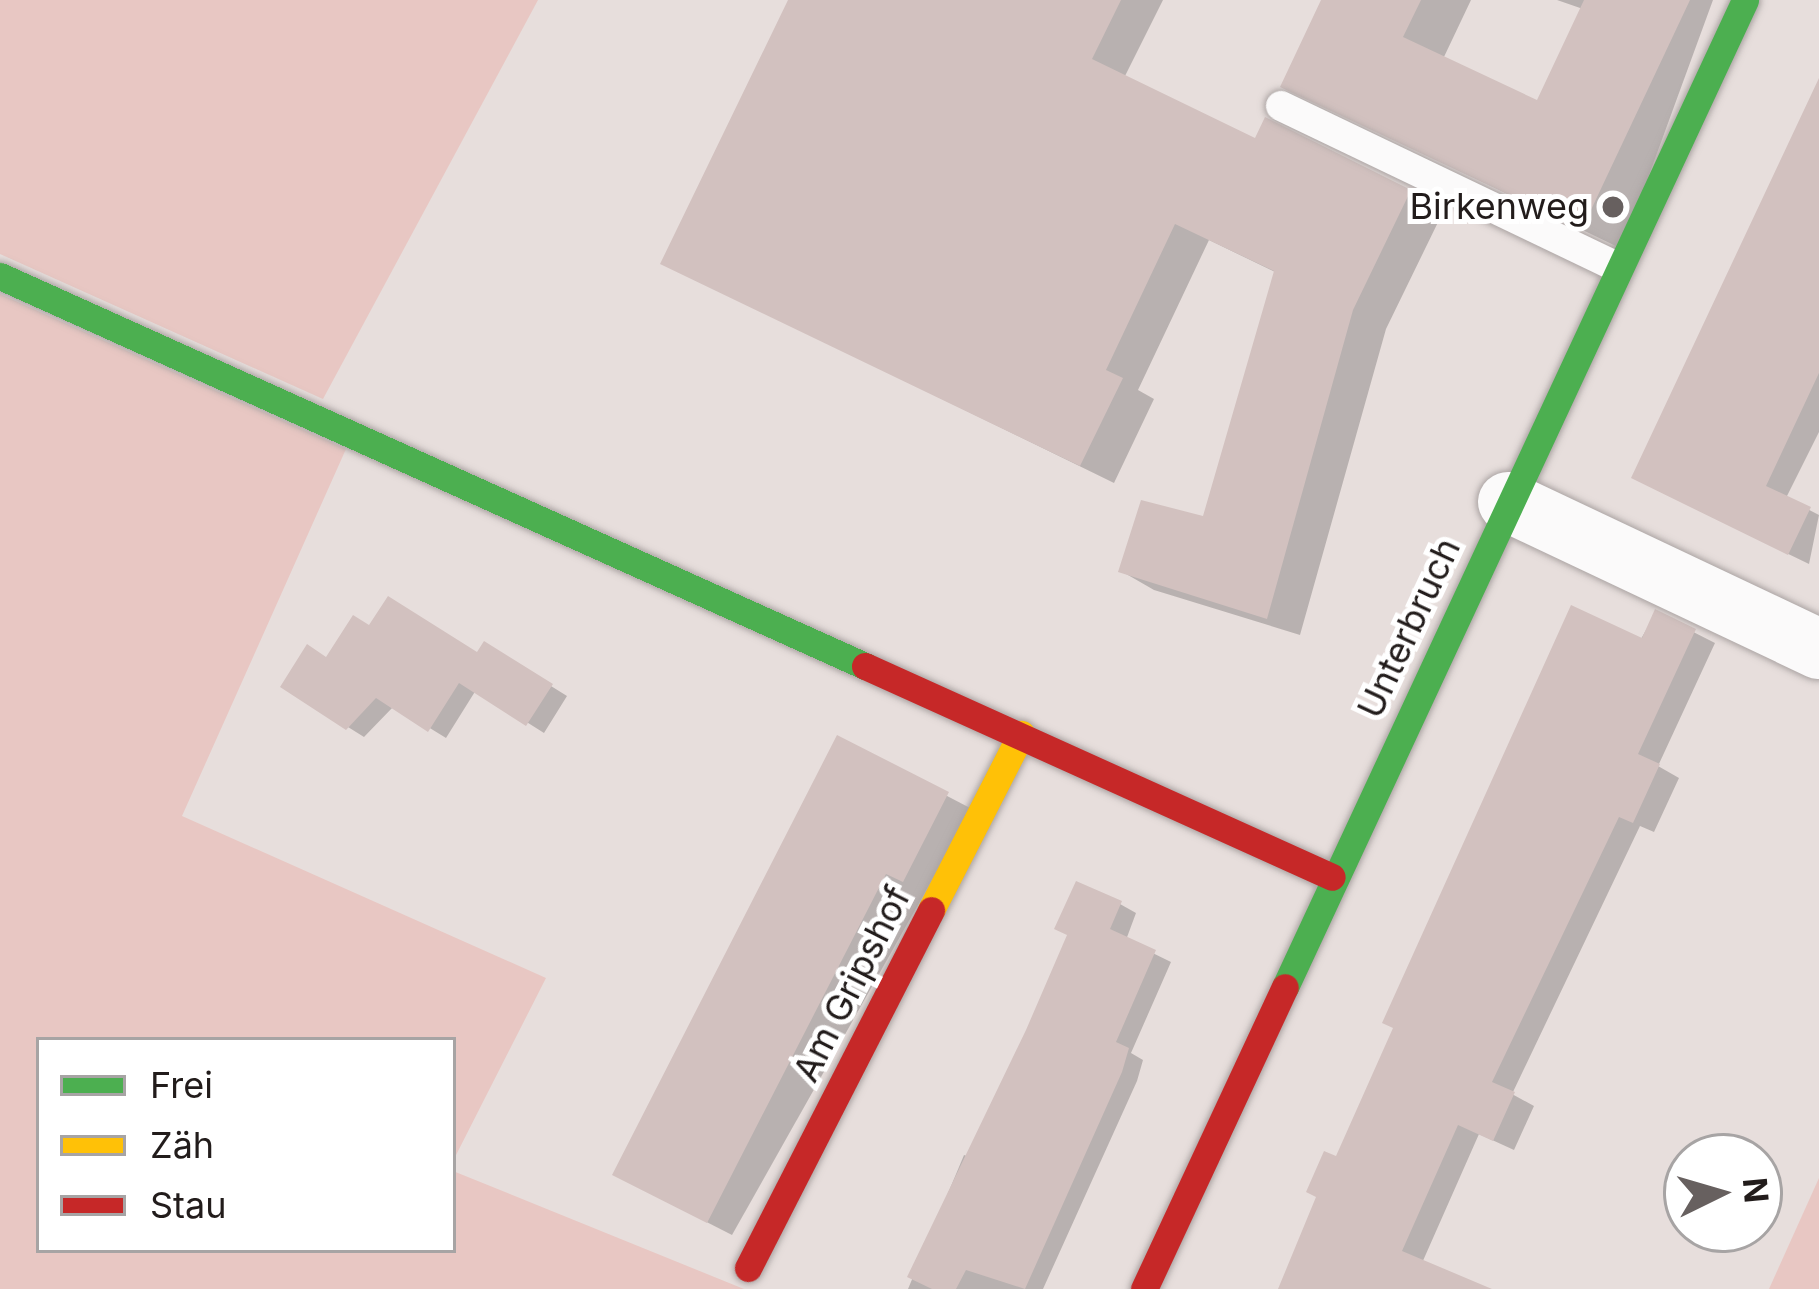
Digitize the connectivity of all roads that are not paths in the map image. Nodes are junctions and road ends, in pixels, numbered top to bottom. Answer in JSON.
{"nodes":[{"id":1,"x":1745,"y":0,"type":"edge"},
{"id":2,"x":1281,"y":106,"type":"dead end"},
{"id":3,"x":1617,"y":267,"type":"junction"},
{"id":4,"x":0,"y":276,"type":"edge"},
{"id":5,"x":1508,"y":502,"type":"junction"},
{"id":6,"x":1819,"y":649,"type":"edge"},
{"id":7,"x":1021,"y":734,"type":"junction"},
{"id":8,"x":1332,"y":877,"type":"junction"},
{"id":9,"x":748,"y":1268,"type":"dead end"},
{"id":10,"x":1144,"y":1289,"type":"edge"}],
"edges":[{"from":1,"to":3,"type":"street","name":"Unterbruch"},
{"from":2,"to":3,"type":"lane"},
{"from":3,"to":5,"type":"street","name":"Unterbruch"},
{"from":4,"to":7,"type":"street"},
{"from":5,"to":6,"type":"street"},
{"from":5,"to":8,"type":"street","name":"Unterbruch"},
{"from":7,"to":8,"type":"street"},
{"from":7,"to":9,"type":"street","name":"Am Gripshof"},
{"from":8,"to":10,"type":"street","name":"Unterbruch"}]}
